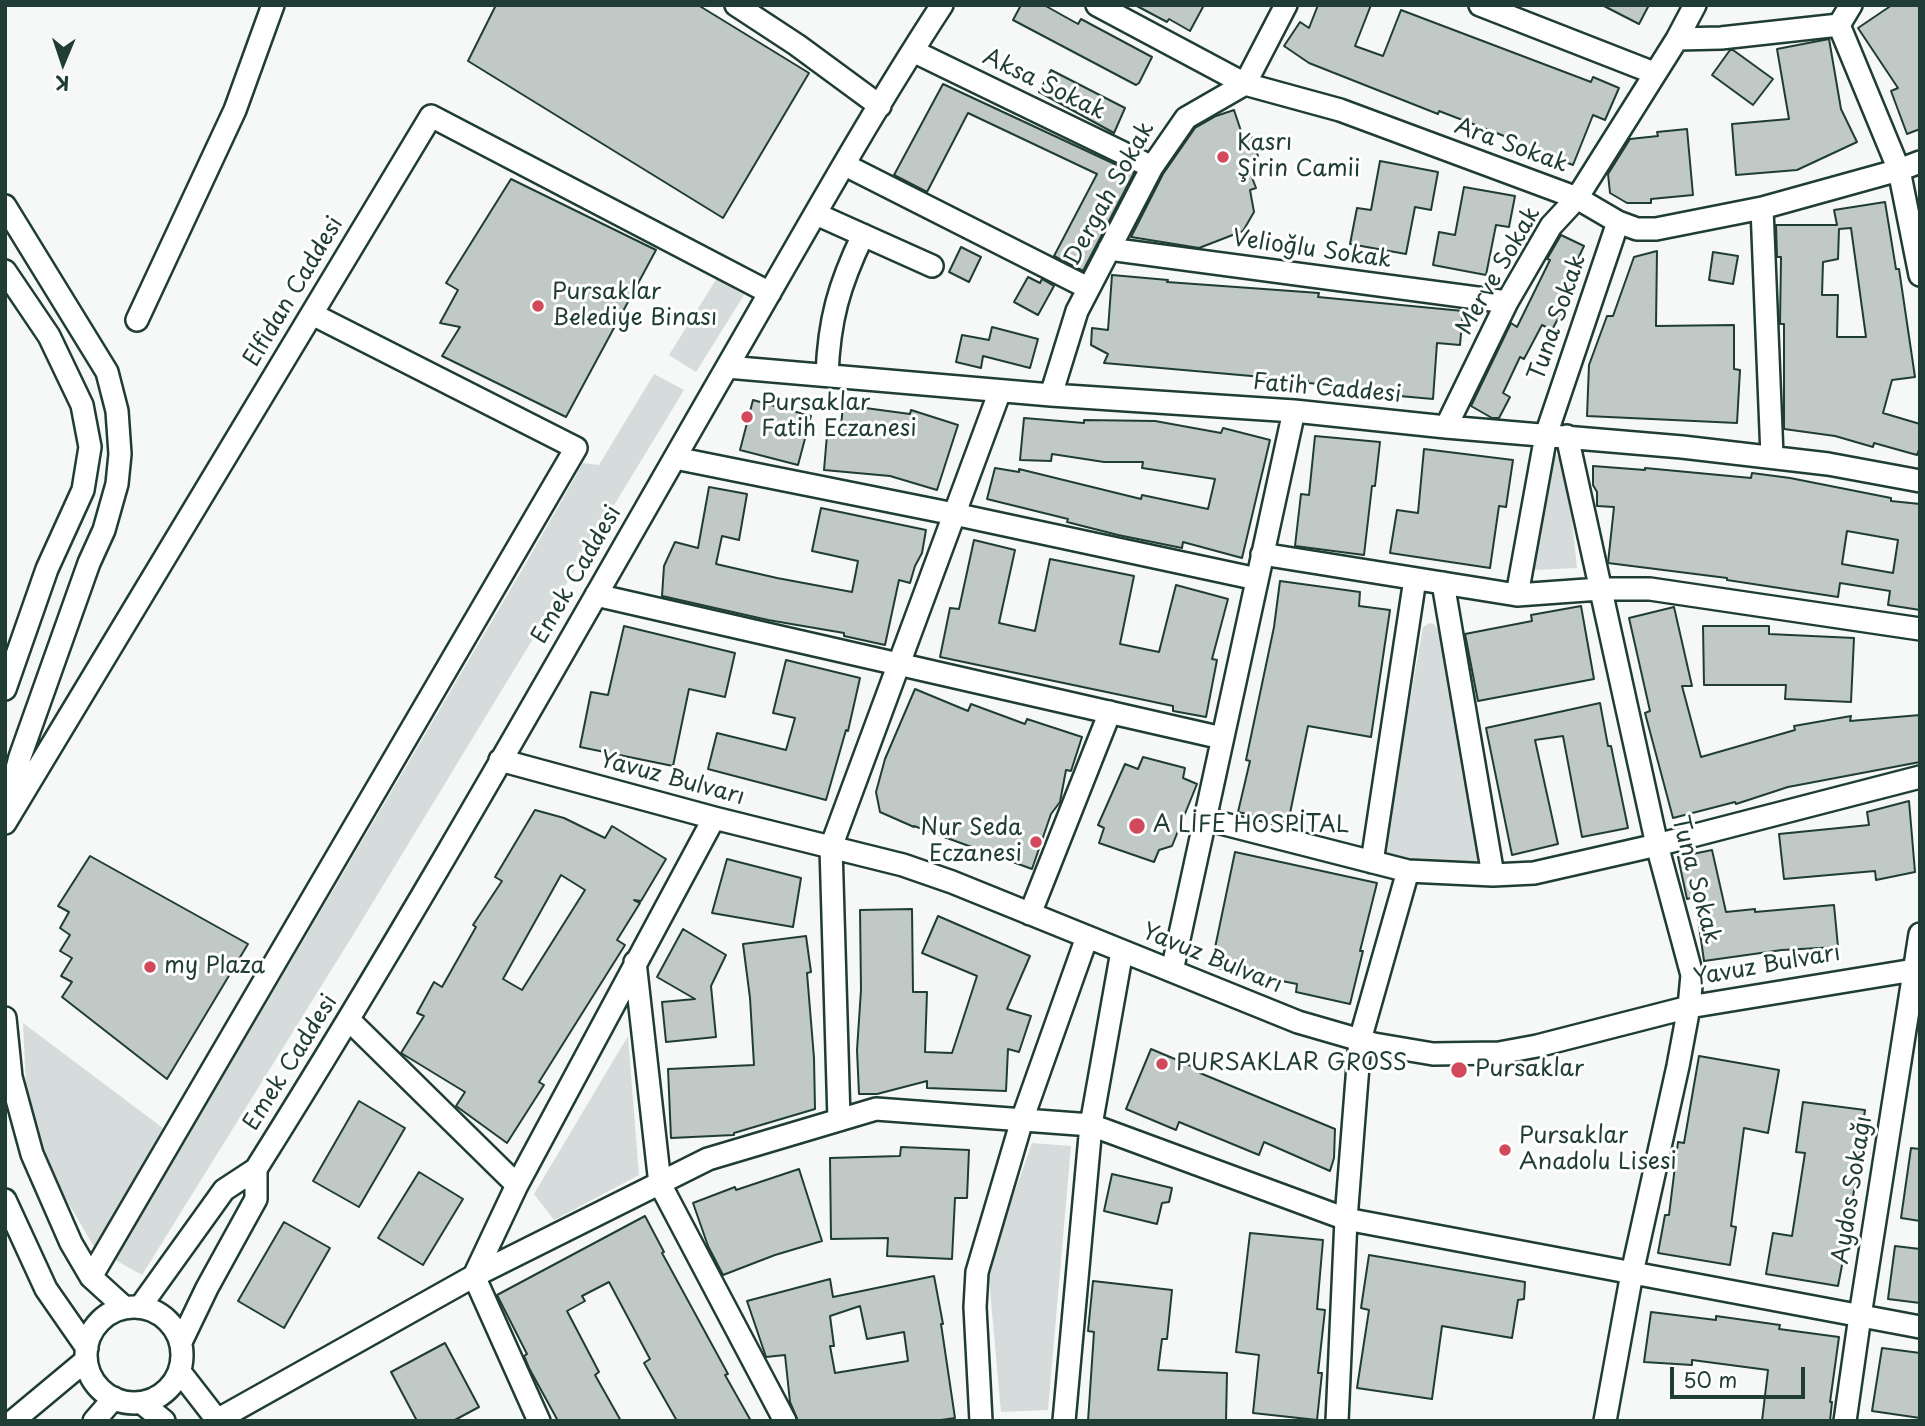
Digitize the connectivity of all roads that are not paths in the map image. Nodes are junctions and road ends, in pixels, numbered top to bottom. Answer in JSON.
{"nodes":[{"id":1,"x":273,"y":5,"type":"edge"},
{"id":2,"x":736,"y":5,"type":"edge"},
{"id":3,"x":942,"y":5,"type":"edge"},
{"id":4,"x":1097,"y":5,"type":"edge"},
{"id":5,"x":1286,"y":5,"type":"edge"},
{"id":6,"x":1480,"y":5,"type":"edge"},
{"id":7,"x":1695,"y":5,"type":"edge"},
{"id":8,"x":1851,"y":5,"type":"edge"},
{"id":9,"x":1839,"y":25,"type":"junction"},
{"id":10,"x":1677,"y":39,"type":"junction"},
{"id":11,"x":912,"y":51,"type":"junction"},
{"id":12,"x":1654,"y":73,"type":"junction"},
{"id":13,"x":1245,"y":84,"type":"junction"},
{"id":14,"x":880,"y":106,"type":"junction"},
{"id":15,"x":1920,"y":162,"type":"edge"},
{"id":16,"x":845,"y":165,"type":"junction"},
{"id":17,"x":1152,"y":167,"type":"junction"},
{"id":18,"x":1899,"y":170,"type":"junction"},
{"id":19,"x":1577,"y":198,"type":"junction"},
{"id":20,"x":5,"y":206,"type":"edge"},
{"id":21,"x":1762,"y":208,"type":"junction"},
{"id":22,"x":816,"y":214,"type":"junction"},
{"id":23,"x":1618,"y":222,"type":"junction"},
{"id":24,"x":863,"y":235,"type":"junction"},
{"id":25,"x":1109,"y":249,"type":"junction"},
{"id":26,"x":932,"y":266,"type":"dead end"},
{"id":27,"x":5,"y":271,"type":"edge"},
{"id":28,"x":1920,"y":275,"type":"edge"},
{"id":29,"x":1087,"y":288,"type":"junction"},
{"id":30,"x":770,"y":293,"type":"junction"},
{"id":31,"x":1507,"y":302,"type":"junction"},
{"id":32,"x":312,"y":314,"type":"junction"},
{"id":33,"x":137,"y":320,"type":"dead end"},
{"id":34,"x":727,"y":367,"type":"junction"},
{"id":35,"x":827,"y":375,"type":"junction"},
{"id":36,"x":1000,"y":391,"type":"junction"},
{"id":37,"x":1051,"y":395,"type":"junction"},
{"id":38,"x":1294,"y":411,"type":"junction"},
{"id":39,"x":1446,"y":427,"type":"junction"},
{"id":40,"x":1557,"y":436,"type":"junction"},
{"id":41,"x":1772,"y":456,"type":"junction"},
{"id":42,"x":675,"y":458,"type":"junction"},
{"id":43,"x":1920,"y":481,"type":"edge"},
{"id":44,"x":954,"y":514,"type":"junction"},
{"id":45,"x":1262,"y":554,"type":"junction"},
{"id":46,"x":1257,"y":579,"type":"junction"},
{"id":47,"x":1415,"y":579,"type":"junction"},
{"id":48,"x":1443,"y":583,"type":"junction"},
{"id":49,"x":1600,"y":589,"type":"junction"},
{"id":50,"x":596,"y":595,"type":"junction"},
{"id":51,"x":1517,"y":595,"type":"junction"},
{"id":52,"x":1920,"y":629,"type":"edge"},
{"id":53,"x":898,"y":664,"type":"junction"},
{"id":54,"x":5,"y":689,"type":"edge"},
{"id":55,"x":1110,"y":712,"type":"junction"},
{"id":56,"x":1222,"y":738,"type":"junction"},
{"id":57,"x":500,"y":760,"type":"junction"},
{"id":58,"x":1920,"y":777,"type":"edge"},
{"id":59,"x":5,"y":811,"type":"edge"},
{"id":60,"x":714,"y":818,"type":"junction"},
{"id":61,"x":1205,"y":819,"type":"junction"},
{"id":62,"x":5,"y":823,"type":"edge"},
{"id":63,"x":1657,"y":845,"type":"junction"},
{"id":64,"x":831,"y":847,"type":"junction"},
{"id":65,"x":1372,"y":862,"type":"junction"},
{"id":66,"x":1408,"y":871,"type":"junction"},
{"id":67,"x":1493,"y":875,"type":"junction"},
{"id":68,"x":1030,"y":914,"type":"junction"},
{"id":69,"x":1920,"y":934,"type":"edge"},
{"id":70,"x":1087,"y":937,"type":"junction"},
{"id":71,"x":1122,"y":951,"type":"junction"},
{"id":72,"x":635,"y":962,"type":"junction"},
{"id":73,"x":1918,"y":969,"type":"edge"},
{"id":74,"x":1171,"y":971,"type":"junction"},
{"id":75,"x":1689,"y":1007,"type":"junction"},
{"id":76,"x":5,"y":1018,"type":"edge"},
{"id":77,"x":349,"y":1020,"type":"junction"},
{"id":78,"x":1360,"y":1040,"type":"junction"},
{"id":79,"x":1022,"y":1120,"type":"junction"},
{"id":80,"x":839,"y":1121,"type":"junction"},
{"id":81,"x":1091,"y":1125,"type":"junction"},
{"id":82,"x":256,"y":1169,"type":"junction"},
{"id":83,"x":660,"y":1184,"type":"junction"},
{"id":84,"x":517,"y":1185,"type":"junction"},
{"id":85,"x":5,"y":1200,"type":"edge"},
{"id":86,"x":1346,"y":1219,"type":"junction"},
{"id":87,"x":1632,"y":1273,"type":"junction"},
{"id":88,"x":474,"y":1276,"type":"junction"},
{"id":89,"x":90,"y":1277,"type":"junction"},
{"id":90,"x":132,"y":1307,"type":"junction"},
{"id":91,"x":1860,"y":1316,"type":"junction"},
{"id":92,"x":1920,"y":1327,"type":"edge"},
{"id":93,"x":181,"y":1342,"type":"junction"},
{"id":94,"x":86,"y":1355,"type":"junction"},
{"id":95,"x":180,"y":1372,"type":"junction"},
{"id":96,"x":114,"y":1398,"type":"junction"},
{"id":97,"x":142,"y":1403,"type":"junction"},
{"id":98,"x":13,"y":1421,"type":"edge"},
{"id":99,"x":94,"y":1421,"type":"edge"},
{"id":100,"x":164,"y":1421,"type":"edge"},
{"id":101,"x":218,"y":1421,"type":"edge"},
{"id":102,"x":539,"y":1421,"type":"edge"},
{"id":103,"x":785,"y":1421,"type":"edge"},
{"id":104,"x":981,"y":1421,"type":"edge"},
{"id":105,"x":1064,"y":1421,"type":"edge"},
{"id":106,"x":1337,"y":1421,"type":"edge"},
{"id":107,"x":1605,"y":1421,"type":"edge"},
{"id":108,"x":1846,"y":1421,"type":"edge"}],
"edges":[{"from":1,"to":33,"type":"street"},
{"from":2,"to":14,"type":"street"},
{"from":3,"to":11,"type":"street","name":"Emek Caddesi"},
{"from":4,"to":13,"type":"street","name":"Ara Sokak"},
{"from":5,"to":13,"type":"street"},
{"from":6,"to":12,"type":"street"},
{"from":7,"to":10,"type":"street","name":"Merve Sokak"},
{"from":8,"to":9,"type":"street"},
{"from":9,"to":10,"type":"street"},
{"from":9,"to":18,"type":"street"},
{"from":10,"to":12,"type":"street","name":"Merve Sokak"},
{"from":11,"to":14,"type":"street","name":"Emek Caddesi"},
{"from":11,"to":17,"type":"street","name":"Aksa Sokak"},
{"from":12,"to":19,"type":"street","name":"Merve Sokak"},
{"from":13,"to":17,"type":"street","name":"Dergah Sokak"},
{"from":13,"to":19,"type":"street","name":"Ara Sokak"},
{"from":14,"to":16,"type":"street","name":"Emek Caddesi"},
{"from":15,"to":18,"type":"street","name":"Ara Sokak"},
{"from":16,"to":22,"type":"street","name":"Emek Caddesi"},
{"from":16,"to":29,"type":"street","name":"Dergah Sokak"},
{"from":17,"to":25,"type":"street","name":"Dergah Sokak"},
{"from":18,"to":21,"type":"street","name":"Ara Sokak"},
{"from":18,"to":28,"type":"street"},
{"from":19,"to":23,"type":"street","name":"Ara Sokak"},
{"from":19,"to":31,"type":"street","name":"Merve Sokak"},
{"from":20,"to":59,"type":"street"},
{"from":21,"to":23,"type":"street","name":"Ara Sokak"},
{"from":21,"to":41,"type":"street"},
{"from":22,"to":24,"type":"street"},
{"from":22,"to":30,"type":"street","name":"Emek Caddesi"},
{"from":23,"to":40,"type":"street","name":"Tuna Sokak"},
{"from":24,"to":26,"type":"street"},
{"from":24,"to":35,"type":"street"},
{"from":25,"to":29,"type":"street","name":"Dergah Sokak"},
{"from":25,"to":31,"type":"street","name":"Velioğlu Sokak"},
{"from":27,"to":54,"type":"street"},
{"from":29,"to":37,"type":"street","name":"Dergah Sokak"},
{"from":30,"to":32,"type":"street","name":"Elfidan Caddesi"},
{"from":30,"to":34,"type":"street","name":"Emek Caddesi"},
{"from":31,"to":39,"type":"street","name":"Merve Sokak"},
{"from":32,"to":62,"type":"street","name":"Elfidan Caddesi"},
{"from":32,"to":89,"type":"street"},
{"from":34,"to":35,"type":"street","name":"Fatih Caddesi"},
{"from":34,"to":42,"type":"street","name":"Emek Caddesi"},
{"from":35,"to":36,"type":"street","name":"Fatih Caddesi"},
{"from":36,"to":37,"type":"street","name":"Fatih Caddesi"},
{"from":36,"to":44,"type":"street"},
{"from":37,"to":38,"type":"street","name":"Fatih Caddesi"},
{"from":38,"to":39,"type":"street","name":"Fatih Caddesi"},
{"from":38,"to":45,"type":"street"},
{"from":39,"to":40,"type":"street","name":"Fatih Caddesi"},
{"from":40,"to":41,"type":"street","name":"Fatih Caddesi"},
{"from":40,"to":49,"type":"street","name":"Tuna Sokak"},
{"from":40,"to":51,"type":"street","name":"Tuna Sokak"},
{"from":41,"to":43,"type":"street","name":"Fatih Caddesi"},
{"from":42,"to":44,"type":"street"},
{"from":42,"to":50,"type":"street","name":"Emek Caddesi"},
{"from":44,"to":46,"type":"street"},
{"from":44,"to":53,"type":"street"},
{"from":45,"to":46,"type":"street"},
{"from":45,"to":47,"type":"street"},
{"from":46,"to":56,"type":"street"},
{"from":47,"to":48,"type":"street"},
{"from":47,"to":65,"type":"street"},
{"from":48,"to":51,"type":"street"},
{"from":48,"to":67,"type":"street"},
{"from":49,"to":51,"type":"street"},
{"from":49,"to":52,"type":"street"},
{"from":49,"to":63,"type":"street","name":"Tuna Sokak"},
{"from":50,"to":53,"type":"street"},
{"from":50,"to":57,"type":"street","name":"Emek Caddesi"},
{"from":53,"to":55,"type":"street"},
{"from":53,"to":64,"type":"street"},
{"from":55,"to":56,"type":"street"},
{"from":55,"to":68,"type":"street"},
{"from":56,"to":61,"type":"street"},
{"from":57,"to":60,"type":"street","name":"Yavuz Bulvarı"},
{"from":57,"to":77,"type":"street","name":"Emek Caddesi"},
{"from":58,"to":63,"type":"street"},
{"from":60,"to":64,"type":"street","name":"Yavuz Bulvarı"},
{"from":60,"to":72,"type":"street"},
{"from":61,"to":65,"type":"street"},
{"from":61,"to":74,"type":"street"},
{"from":63,"to":67,"type":"street"},
{"from":63,"to":75,"type":"street","name":"Tuna Sokak"},
{"from":64,"to":68,"type":"street","name":"Yavuz Bulvarı"},
{"from":64,"to":80,"type":"street"},
{"from":65,"to":66,"type":"street"},
{"from":66,"to":67,"type":"street"},
{"from":66,"to":78,"type":"street"},
{"from":68,"to":70,"type":"street","name":"Yavuz Bulvarı"},
{"from":69,"to":73,"type":"street","name":"Aydos Sokağı"},
{"from":70,"to":71,"type":"street","name":"Yavuz Bulvarı"},
{"from":70,"to":79,"type":"street"},
{"from":71,"to":74,"type":"street","name":"Yavuz Bulvarı"},
{"from":71,"to":81,"type":"street"},
{"from":72,"to":83,"type":"street"},
{"from":72,"to":84,"type":"street"},
{"from":73,"to":75,"type":"street","name":"Yavuz Bulvarı"},
{"from":73,"to":91,"type":"street","name":"Aydos Sokağı"},
{"from":74,"to":78,"type":"street","name":"Yavuz Bulvarı"},
{"from":75,"to":78,"type":"street","name":"Yavuz Bulvarı"},
{"from":75,"to":87,"type":"street","name":"Tuna Sokak"},
{"from":76,"to":89,"type":"street"},
{"from":77,"to":82,"type":"street","name":"Emek Caddesi"},
{"from":77,"to":84,"type":"street"},
{"from":78,"to":86,"type":"street"},
{"from":79,"to":80,"type":"street"},
{"from":79,"to":81,"type":"street"},
{"from":79,"to":104,"type":"street"},
{"from":80,"to":83,"type":"street"},
{"from":81,"to":86,"type":"street"},
{"from":81,"to":105,"type":"street"},
{"from":82,"to":90,"type":"street","name":"Emek Caddesi"},
{"from":82,"to":93,"type":"street","name":"Emek Caddesi"},
{"from":83,"to":88,"type":"street"},
{"from":83,"to":103,"type":"street"},
{"from":84,"to":88,"type":"street"},
{"from":85,"to":94,"type":"street"},
{"from":86,"to":87,"type":"street"},
{"from":86,"to":106,"type":"street"},
{"from":87,"to":91,"type":"street"},
{"from":87,"to":107,"type":"street","name":"Tuna Sokak"},
{"from":88,"to":101,"type":"street"},
{"from":88,"to":102,"type":"street"},
{"from":89,"to":90,"type":"street"},
{"from":90,"to":93,"type":"street"},
{"from":90,"to":94,"type":"street","name":"Emek Caddesi"},
{"from":91,"to":92,"type":"street"},
{"from":91,"to":108,"type":"street","name":"Aydos Sokağı"},
{"from":93,"to":95,"type":"street","name":"Emek Caddesi"},
{"from":94,"to":96,"type":"street"},
{"from":94,"to":98,"type":"street"},
{"from":95,"to":97,"type":"street"},
{"from":95,"to":101,"type":"street"},
{"from":96,"to":97,"type":"street"},
{"from":96,"to":99,"type":"street"},
{"from":97,"to":100,"type":"street"}]}
